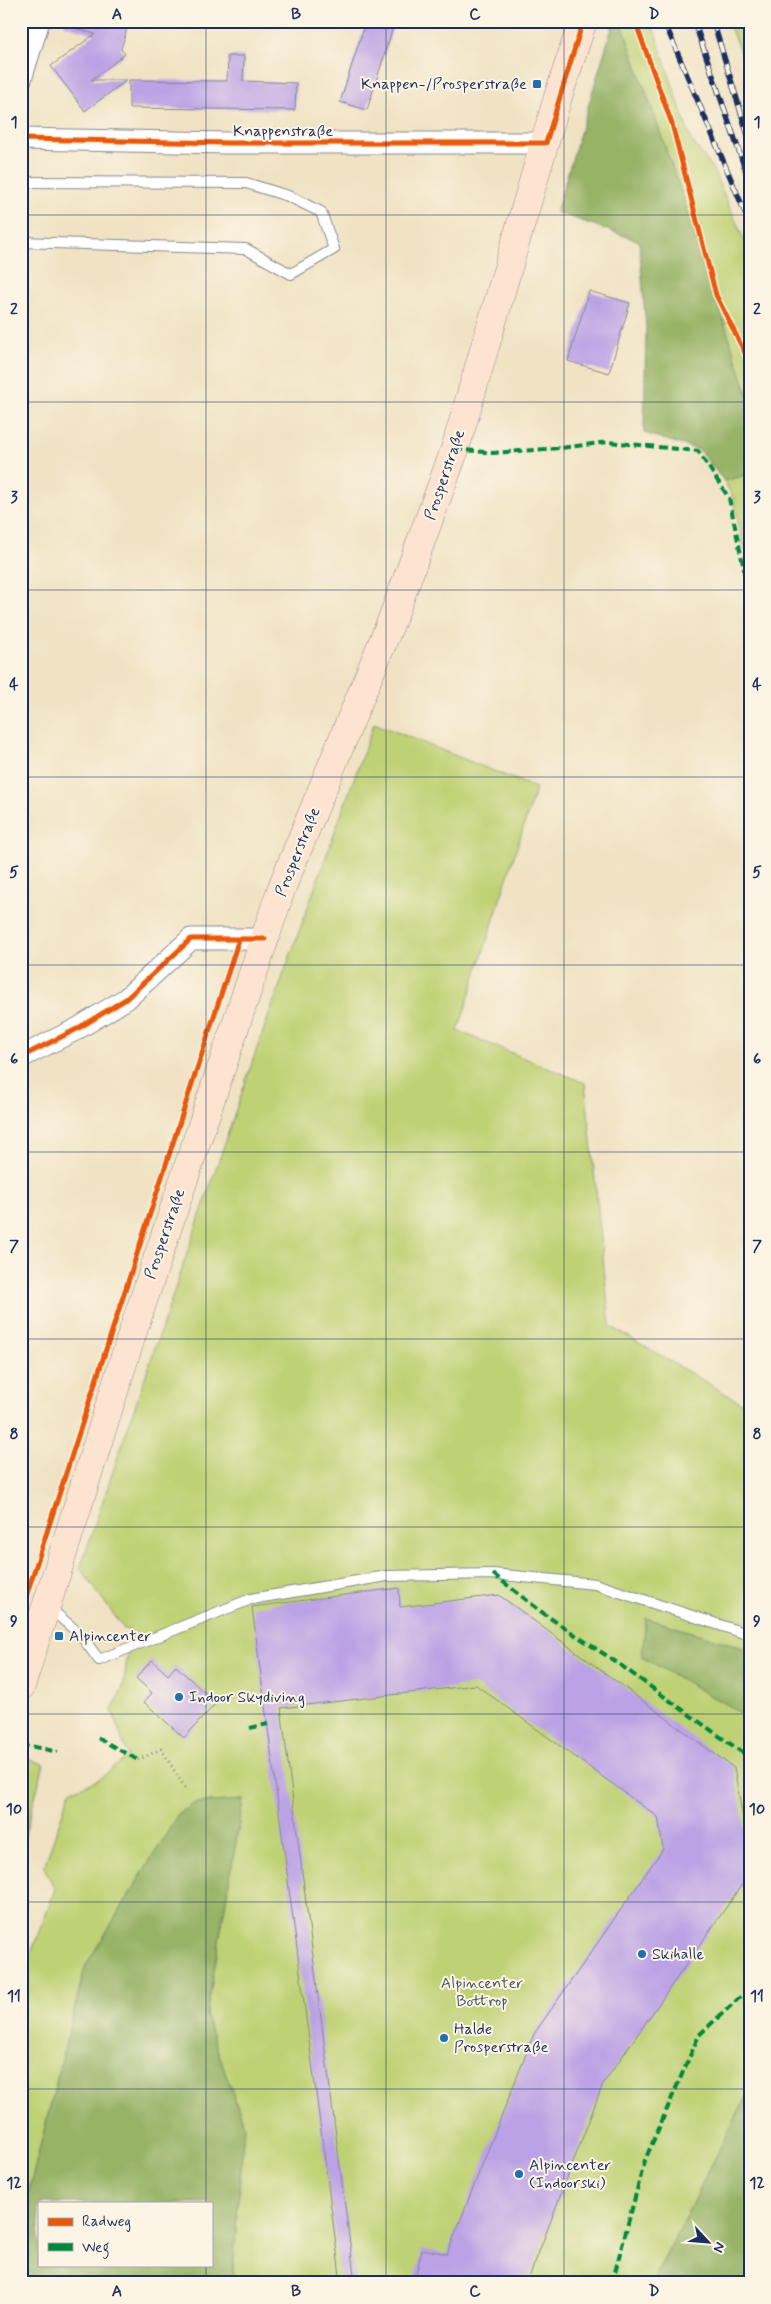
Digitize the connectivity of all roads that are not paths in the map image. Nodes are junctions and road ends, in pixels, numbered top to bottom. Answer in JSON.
{"nodes":[{"id":1,"x":39,"y":21,"type":"edge"},
{"id":2,"x":583,"y":21,"type":"edge"},
{"id":3,"x":21,"y":79,"type":"edge"},
{"id":4,"x":21,"y":139,"type":"edge"},
{"id":5,"x":546,"y":142,"type":"junction"},
{"id":6,"x":21,"y":182,"type":"edge"},
{"id":7,"x":21,"y":242,"type":"edge"},
{"id":8,"x":265,"y":939,"type":"junction"},
{"id":9,"x":21,"y":1057,"type":"edge"},
{"id":10,"x":46,"y":1604,"type":"junction"},
{"id":11,"x":750,"y":1635,"type":"edge"},
{"id":12,"x":21,"y":1686,"type":"edge"}],
"edges":[{"from":1,"to":3,"type":"street"},
{"from":2,"to":5,"type":"main road","name":"Prosperstraße"},
{"from":4,"to":5,"type":"street","name":"Knappenstraße"},
{"from":5,"to":8,"type":"main road","name":"Prosperstraße"},
{"from":6,"to":7,"type":"lane"},
{"from":8,"to":9,"type":"street"},
{"from":8,"to":10,"type":"main road","name":"Prosperstraße"},
{"from":10,"to":11,"type":"lane"},
{"from":10,"to":12,"type":"main road","name":"Prosperstraße"}]}
